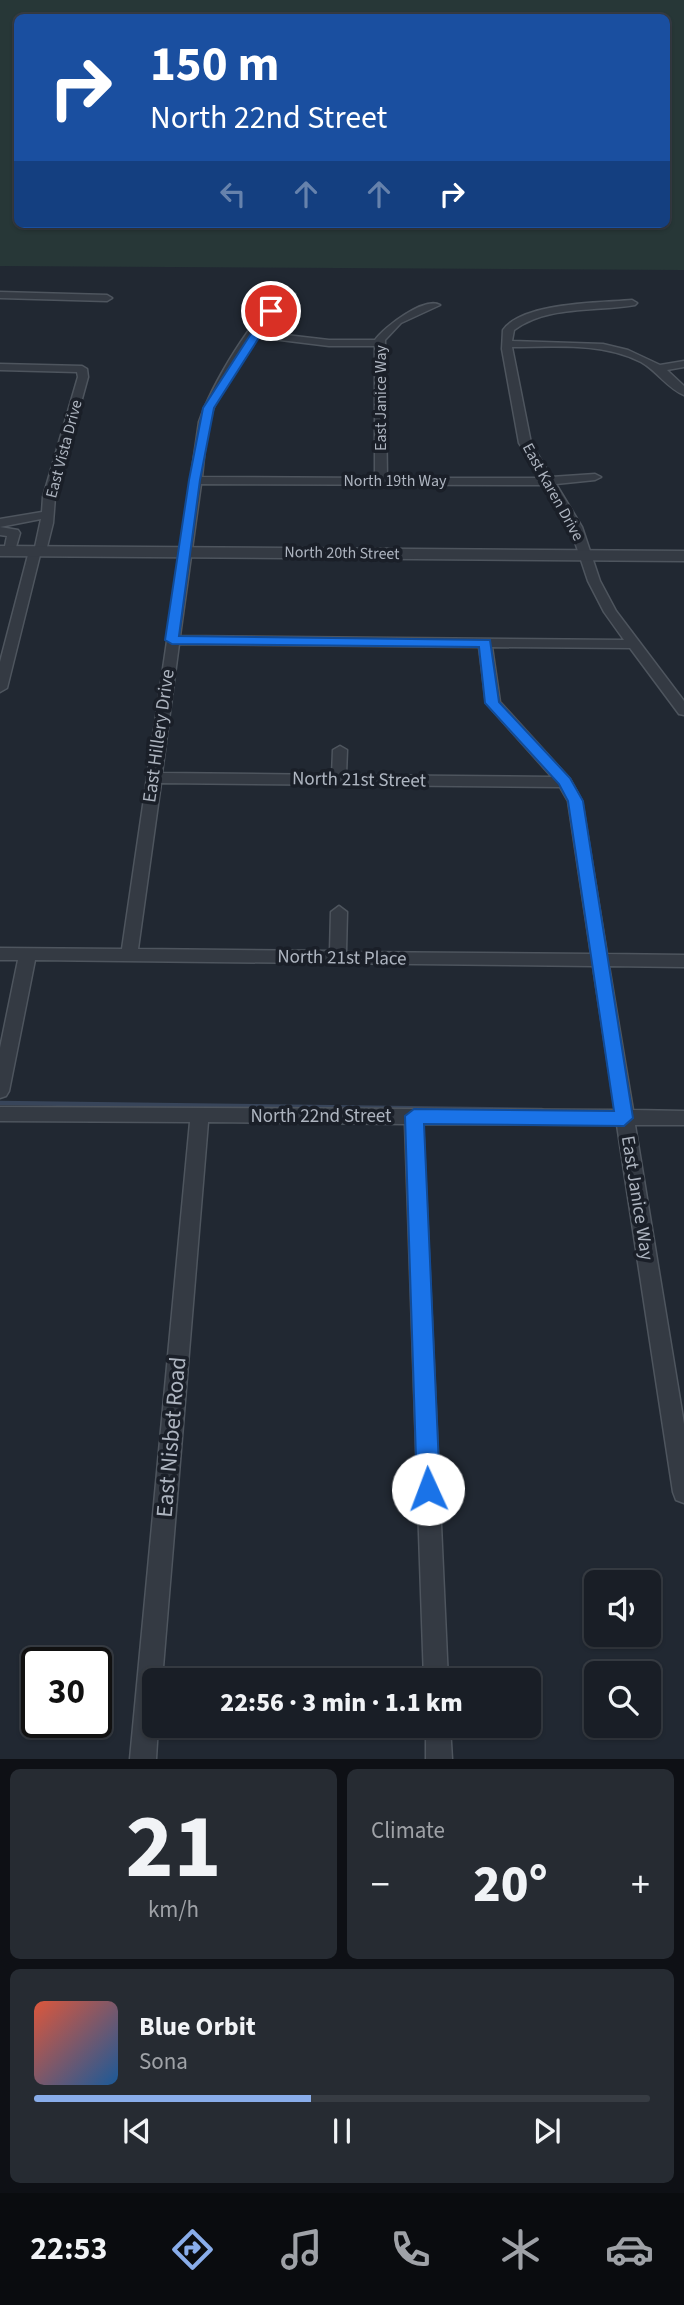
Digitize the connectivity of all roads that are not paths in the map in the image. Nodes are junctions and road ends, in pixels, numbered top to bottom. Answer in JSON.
{"nodes":[{"id":1,"x":290,"y":294,"type":"dead end"},
{"id":2,"x":0,"y":296,"type":"edge"},
{"id":3,"x":107,"y":298,"type":"dead end"},
{"id":4,"x":632,"y":303,"type":"dead end"},
{"id":5,"x":435,"y":305,"type":"dead end"},
{"id":6,"x":255,"y":334,"type":"junction"},
{"id":7,"x":379,"y":343,"type":"junction"},
{"id":8,"x":507,"y":344,"type":"junction"},
{"id":9,"x":684,"y":364,"type":"edge"},
{"id":10,"x":0,"y":367,"type":"edge"},
{"id":11,"x":662,"y":368,"type":"junction"},
{"id":12,"x":684,"y":392,"type":"edge"},
{"id":13,"x":595,"y":477,"type":"dead end"},
{"id":14,"x":194,"y":480,"type":"junction"},
{"id":15,"x":381,"y":481,"type":"junction"},
{"id":16,"x":549,"y":481,"type":"junction"},
{"id":17,"x":0,"y":523,"type":"edge"},
{"id":18,"x":29,"y":523,"type":"junction"},
{"id":19,"x":45,"y":530,"type":"junction"},
{"id":20,"x":0,"y":531,"type":"edge"},
{"id":21,"x":5,"y":551,"type":"edge"},
{"id":22,"x":38,"y":551,"type":"junction"},
{"id":23,"x":184,"y":551,"type":"junction"},
{"id":24,"x":586,"y":555,"type":"junction"},
{"id":25,"x":684,"y":556,"type":"edge"},
{"id":26,"x":172,"y":640,"type":"junction"},
{"id":27,"x":485,"y":643,"type":"junction"},
{"id":28,"x":632,"y":644,"type":"junction"},
{"id":29,"x":0,"y":688,"type":"edge"},
{"id":30,"x":684,"y":711,"type":"edge"},
{"id":31,"x":340,"y":750,"type":"dead end"},
{"id":32,"x":153,"y":778,"type":"junction"},
{"id":33,"x":339,"y":780,"type":"junction"},
{"id":34,"x":565,"y":782,"type":"junction"},
{"id":35,"x":339,"y":912,"type":"dead end"},
{"id":36,"x":0,"y":954,"type":"edge"},
{"id":37,"x":28,"y":954,"type":"junction"},
{"id":38,"x":129,"y":955,"type":"junction"},
{"id":39,"x":338,"y":958,"type":"junction"},
{"id":40,"x":599,"y":960,"type":"junction"},
{"id":41,"x":684,"y":961,"type":"edge"},
{"id":42,"x":0,"y":1091,"type":"edge"},
{"id":43,"x":0,"y":1114,"type":"edge"},
{"id":44,"x":200,"y":1115,"type":"junction"},
{"id":45,"x":414,"y":1116,"type":"junction"},
{"id":46,"x":624,"y":1118,"type":"junction"},
{"id":47,"x":684,"y":1118,"type":"edge"},
{"id":48,"x":684,"y":1492,"type":"edge"},
{"id":49,"x":436,"y":1668,"type":"edge"},
{"id":50,"x":438,"y":1738,"type":"edge"},
{"id":51,"x":143,"y":1759,"type":"edge"},
{"id":52,"x":439,"y":1759,"type":"edge"}],
"edges":[{"from":1,"to":6,"type":"street","name":"East Hillery Drive"},
{"from":2,"to":3,"type":"street"},
{"from":4,"to":8,"type":"street"},
{"from":5,"to":7,"type":"street","name":"East Janice Way"},
{"from":6,"to":7,"type":"street"},
{"from":6,"to":14,"type":"street","name":"East Hillery Drive"},
{"from":7,"to":15,"type":"street","name":"East Janice Way"},
{"from":8,"to":11,"type":"street"},
{"from":8,"to":16,"type":"street","name":"East Karen Drive"},
{"from":9,"to":11,"type":"street"},
{"from":10,"to":18,"type":"street","name":"East Vista Drive"},
{"from":11,"to":12,"type":"street"},
{"from":13,"to":16,"type":"street","name":"North 19th Way"},
{"from":14,"to":15,"type":"street","name":"North 19th Way"},
{"from":14,"to":23,"type":"street","name":"East Hillery Drive"},
{"from":15,"to":16,"type":"street","name":"North 19th Way"},
{"from":16,"to":24,"type":"street","name":"East Karen Drive"},
{"from":17,"to":18,"type":"street"},
{"from":18,"to":19,"type":"street"},
{"from":18,"to":19,"type":"street","name":"East Vista Drive"},
{"from":18,"to":20,"type":"street"},
{"from":18,"to":21,"type":"street","name":"East Vista Drive"},
{"from":19,"to":22,"type":"street","name":"East Vista Drive"},
{"from":21,"to":22,"type":"street","name":"North 20th Street"},
{"from":22,"to":23,"type":"street","name":"North 20th Street"},
{"from":22,"to":29,"type":"street","name":"East Vista Drive"},
{"from":23,"to":24,"type":"street","name":"North 20th Street"},
{"from":23,"to":26,"type":"street","name":"East Hillery Drive"},
{"from":24,"to":25,"type":"street","name":"North 20th Street"},
{"from":24,"to":28,"type":"street","name":"East Karen Drive"},
{"from":26,"to":27,"type":"street"},
{"from":26,"to":32,"type":"street","name":"East Hillery Drive"},
{"from":27,"to":28,"type":"street"},
{"from":27,"to":34,"type":"street","name":"East Janice Way"},
{"from":28,"to":30,"type":"street","name":"East Karen Drive"},
{"from":31,"to":33,"type":"street"},
{"from":32,"to":33,"type":"street","name":"North 21st Street"},
{"from":32,"to":38,"type":"street","name":"East Hillery Drive"},
{"from":33,"to":34,"type":"street","name":"North 21st Street"},
{"from":34,"to":40,"type":"street","name":"East Janice Way"},
{"from":35,"to":39,"type":"street"},
{"from":36,"to":37,"type":"street","name":"North 21st Place"},
{"from":37,"to":38,"type":"street","name":"North 21st Place"},
{"from":37,"to":42,"type":"street"},
{"from":38,"to":39,"type":"street","name":"North 21st Place"},
{"from":39,"to":40,"type":"street","name":"North 21st Place"},
{"from":40,"to":41,"type":"street","name":"North 21st Place"},
{"from":40,"to":46,"type":"street","name":"East Janice Way"},
{"from":43,"to":44,"type":"street","name":"North 22nd Street"},
{"from":44,"to":45,"type":"street","name":"North 22nd Street"},
{"from":44,"to":51,"type":"street","name":"East Nisbet Road"},
{"from":45,"to":46,"type":"street","name":"North 22nd Street"},
{"from":45,"to":49,"type":"street"},
{"from":46,"to":47,"type":"street","name":"North 22nd Street"},
{"from":46,"to":48,"type":"street","name":"East Janice Way"},
{"from":50,"to":52,"type":"street"}]}
